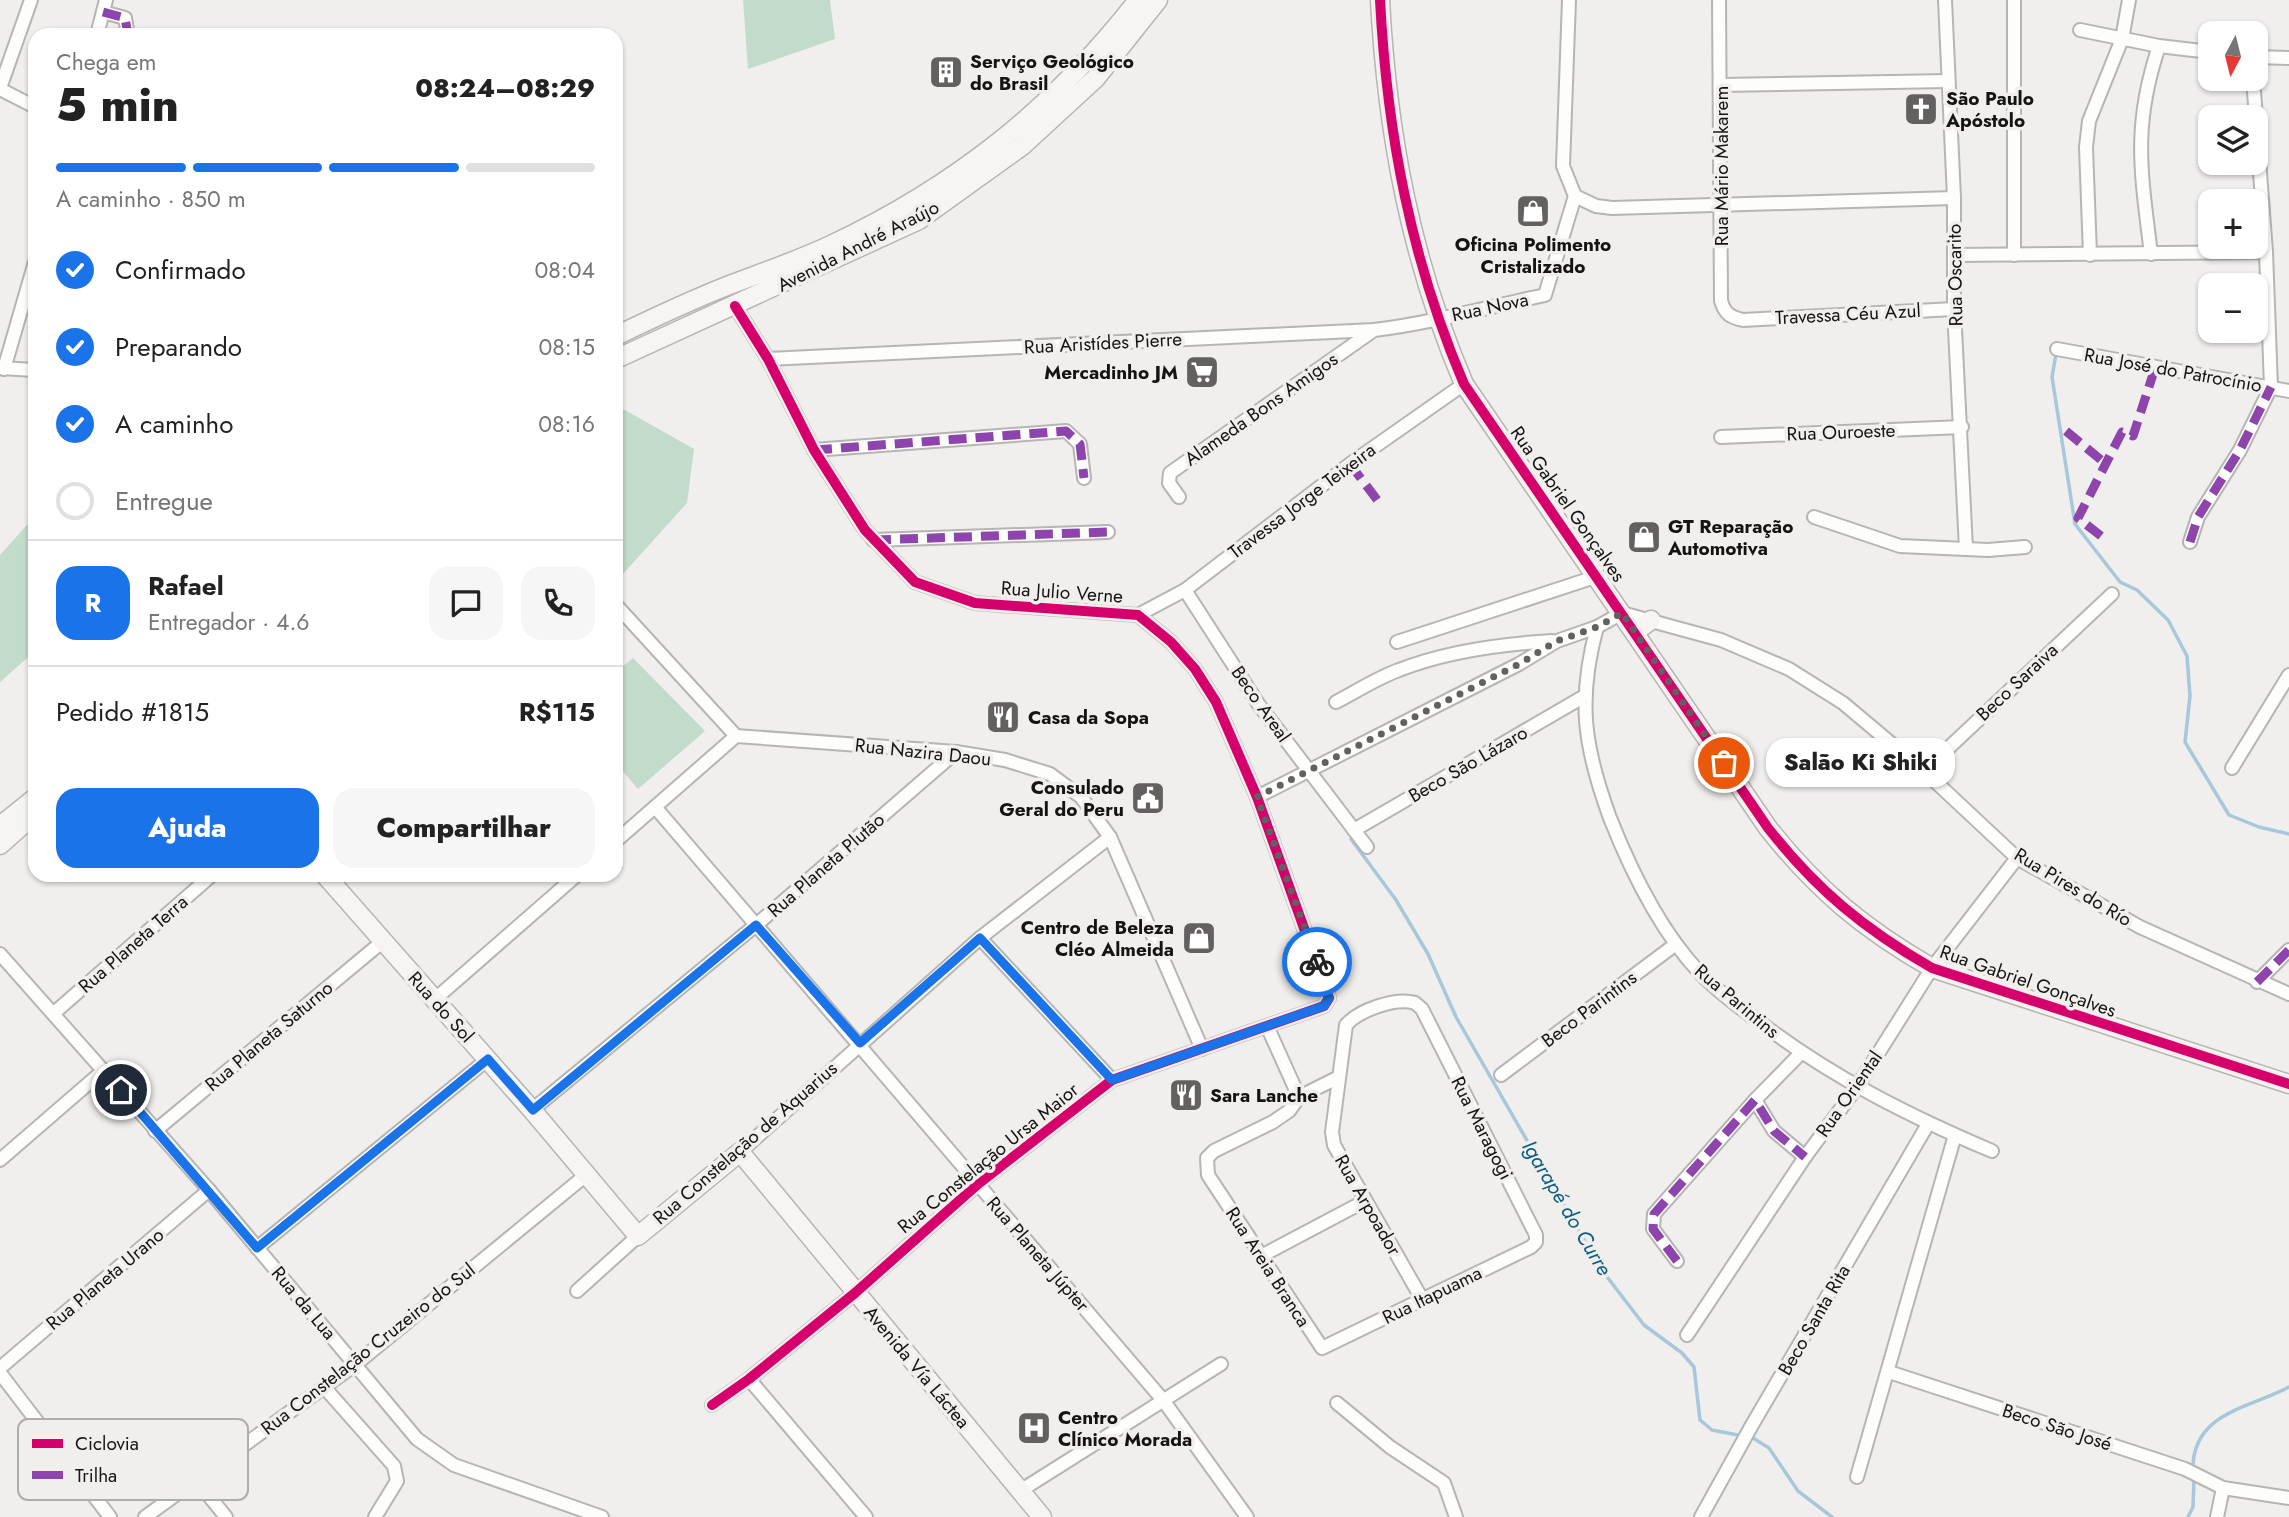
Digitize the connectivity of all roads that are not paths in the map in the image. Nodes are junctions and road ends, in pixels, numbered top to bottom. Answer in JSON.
{"nodes":[{"id":1,"x":31,"y":0,"type":"edge"},
{"id":2,"x":1138,"y":0,"type":"edge"},
{"id":3,"x":1158,"y":0,"type":"edge"},
{"id":4,"x":1380,"y":0,"type":"edge"},
{"id":5,"x":1569,"y":0,"type":"edge"},
{"id":6,"x":1719,"y":0,"type":"edge"},
{"id":7,"x":1945,"y":0,"type":"edge"},
{"id":8,"x":2014,"y":0,"type":"edge"},
{"id":9,"x":2129,"y":0,"type":"edge"},
{"id":10,"x":104,"y":6,"type":"edge"},
{"id":11,"x":99,"y":28,"type":"edge"},
{"id":12,"x":127,"y":28,"type":"edge"},
{"id":13,"x":2080,"y":30,"type":"dead end"},
{"id":14,"x":2122,"y":39,"type":"junction"},
{"id":15,"x":2159,"y":46,"type":"junction"},
{"id":16,"x":2198,"y":51,"type":"edge"},
{"id":17,"x":2268,"y":57,"type":"edge"},
{"id":18,"x":2289,"y":58,"type":"edge"},
{"id":19,"x":1948,"y":81,"type":"junction"},
{"id":20,"x":1721,"y":85,"type":"junction"},
{"id":21,"x":0,"y":89,"type":"edge"},
{"id":22,"x":28,"y":103,"type":"edge"},
{"id":23,"x":1575,"y":196,"type":"junction"},
{"id":24,"x":1954,"y":198,"type":"junction"},
{"id":25,"x":1721,"y":203,"type":"junction"},
{"id":26,"x":2198,"y":253,"type":"edge"},
{"id":27,"x":2151,"y":254,"type":"junction"},
{"id":28,"x":2014,"y":255,"type":"junction"},
{"id":29,"x":2090,"y":255,"type":"junction"},
{"id":30,"x":1955,"y":256,"type":"junction"},
{"id":31,"x":2266,"y":259,"type":"edge"},
{"id":32,"x":28,"y":284,"type":"edge"},
{"id":33,"x":735,"y":306,"type":"junction"},
{"id":34,"x":1954,"y":309,"type":"junction"},
{"id":35,"x":1436,"y":318,"type":"junction"},
{"id":36,"x":1742,"y":320,"type":"joint"},
{"id":37,"x":1374,"y":330,"type":"junction"},
{"id":38,"x":623,"y":333,"type":"edge"},
{"id":39,"x":2057,"y":349,"type":"dead end"},
{"id":40,"x":623,"y":356,"type":"edge"},
{"id":41,"x":768,"y":359,"type":"junction"},
{"id":42,"x":2,"y":368,"type":"edge"},
{"id":43,"x":28,"y":370,"type":"edge"},
{"id":44,"x":1464,"y":384,"type":"junction"},
{"id":45,"x":2271,"y":387,"type":"junction"},
{"id":46,"x":2289,"y":391,"type":"edge"},
{"id":47,"x":1962,"y":427,"type":"junction"},
{"id":48,"x":1721,"y":437,"type":"dead end"},
{"id":49,"x":814,"y":450,"type":"junction"},
{"id":50,"x":1084,"y":478,"type":"dead end"},
{"id":51,"x":1179,"y":497,"type":"dead end"},
{"id":52,"x":1814,"y":517,"type":"dead end"},
{"id":53,"x":1108,"y":532,"type":"dead end"},
{"id":54,"x":873,"y":540,"type":"junction"},
{"id":55,"x":2190,"y":542,"type":"dead end"},
{"id":56,"x":2025,"y":547,"type":"dead end"},
{"id":57,"x":1966,"y":549,"type":"junction"},
{"id":58,"x":1595,"y":577,"type":"junction"},
{"id":59,"x":1185,"y":590,"type":"junction"},
{"id":60,"x":2112,"y":594,"type":"dead end"},
{"id":61,"x":623,"y":613,"type":"edge"},
{"id":62,"x":1622,"y":613,"type":"junction"},
{"id":63,"x":1138,"y":615,"type":"junction"},
{"id":64,"x":1651,"y":620,"type":"junction"},
{"id":65,"x":1597,"y":627,"type":"junction"},
{"id":66,"x":1635,"y":632,"type":"junction"},
{"id":67,"x":1557,"y":641,"type":"junction"},
{"id":68,"x":1397,"y":642,"type":"dead end"},
{"id":69,"x":2289,"y":675,"type":"edge"},
{"id":70,"x":1583,"y":697,"type":"junction"},
{"id":71,"x":1336,"y":702,"type":"dead end"},
{"id":72,"x":736,"y":736,"type":"junction"},
{"id":73,"x":956,"y":752,"type":"junction"},
{"id":74,"x":2232,"y":768,"type":"dead end"},
{"id":75,"x":1309,"y":770,"type":"junction"},
{"id":76,"x":1924,"y":771,"type":"junction"},
{"id":77,"x":1257,"y":797,"type":"junction"},
{"id":78,"x":28,"y":803,"type":"edge"},
{"id":79,"x":655,"y":807,"type":"junction"},
{"id":80,"x":28,"y":820,"type":"edge"},
{"id":81,"x":0,"y":827,"type":"edge"},
{"id":82,"x":1354,"y":830,"type":"junction"},
{"id":83,"x":623,"y":835,"type":"edge"},
{"id":84,"x":1110,"y":837,"type":"junction"},
{"id":85,"x":0,"y":845,"type":"edge"},
{"id":86,"x":1367,"y":847,"type":"dead end"},
{"id":87,"x":2017,"y":858,"type":"junction"},
{"id":88,"x":204,"y":882,"type":"edge"},
{"id":89,"x":336,"y":882,"type":"edge"},
{"id":90,"x":569,"y":882,"type":"edge"},
{"id":91,"x":756,"y":925,"type":"junction"},
{"id":92,"x":980,"y":938,"type":"junction"},
{"id":93,"x":382,"y":942,"type":"junction"},
{"id":94,"x":1676,"y":944,"type":"junction"},
{"id":95,"x":2289,"y":950,"type":"edge"},
{"id":96,"x":1,"y":956,"type":"edge"},
{"id":97,"x":1932,"y":968,"type":"junction"},
{"id":98,"x":2257,"y":982,"type":"junction"},
{"id":99,"x":2289,"y":994,"type":"edge"},
{"id":100,"x":434,"y":1000,"type":"junction"},
{"id":101,"x":1324,"y":1006,"type":"joint"},
{"id":102,"x":1422,"y":1009,"type":"joint"},
{"id":103,"x":54,"y":1013,"type":"junction"},
{"id":104,"x":1267,"y":1026,"type":"junction"},
{"id":105,"x":860,"y":1043,"type":"junction"},
{"id":106,"x":1202,"y":1049,"type":"junction"},
{"id":107,"x":1801,"y":1053,"type":"junction"},
{"id":108,"x":488,"y":1059,"type":"junction"},
{"id":109,"x":104,"y":1070,"type":"junction"},
{"id":110,"x":1501,"y":1074,"type":"dead end"},
{"id":111,"x":1337,"y":1078,"type":"junction"},
{"id":112,"x":1112,"y":1080,"type":"junction"},
{"id":113,"x":2289,"y":1084,"type":"edge"},
{"id":114,"x":1857,"y":1087,"type":"junction"},
{"id":115,"x":1299,"y":1097,"type":"junction"},
{"id":116,"x":1755,"y":1100,"type":"junction"},
{"id":117,"x":533,"y":1110,"type":"junction"},
{"id":118,"x":1928,"y":1124,"type":"junction"},
{"id":119,"x":155,"y":1131,"type":"junction"},
{"id":120,"x":1955,"y":1135,"type":"junction"},
{"id":121,"x":1992,"y":1150,"type":"dead end"},
{"id":122,"x":740,"y":1152,"type":"junction"},
{"id":123,"x":1805,"y":1157,"type":"junction"},
{"id":124,"x":0,"y":1160,"type":"edge"},
{"id":125,"x":586,"y":1175,"type":"junction"},
{"id":126,"x":978,"y":1184,"type":"junction"},
{"id":127,"x":209,"y":1190,"type":"junction"},
{"id":128,"x":1366,"y":1201,"type":"junction"},
{"id":129,"x":638,"y":1236,"type":"junction"},
{"id":130,"x":1531,"y":1247,"type":"joint"},
{"id":131,"x":257,"y":1248,"type":"junction"},
{"id":132,"x":1261,"y":1256,"type":"junction"},
{"id":133,"x":1677,"y":1261,"type":"dead end"},
{"id":134,"x":577,"y":1291,"type":"dead end"},
{"id":135,"x":855,"y":1293,"type":"junction"},
{"id":136,"x":1422,"y":1299,"type":"junction"},
{"id":137,"x":1687,"y":1335,"type":"dead end"},
{"id":138,"x":1333,"y":1345,"type":"joint"},
{"id":139,"x":356,"y":1364,"type":"junction"},
{"id":140,"x":1221,"y":1364,"type":"dead end"},
{"id":141,"x":0,"y":1368,"type":"edge"},
{"id":142,"x":1889,"y":1372,"type":"junction"},
{"id":143,"x":0,"y":1373,"type":"edge"},
{"id":144,"x":749,"y":1380,"type":"junction"},
{"id":145,"x":324,"y":1387,"type":"junction"},
{"id":146,"x":1163,"y":1400,"type":"junction"},
{"id":147,"x":1337,"y":1403,"type":"dead end"},
{"id":148,"x":712,"y":1405,"type":"dead end"},
{"id":149,"x":35,"y":1419,"type":"edge"},
{"id":150,"x":248,"y":1442,"type":"edge"},
{"id":151,"x":1857,"y":1477,"type":"dead end"},
{"id":152,"x":2223,"y":1488,"type":"junction"},
{"id":153,"x":1020,"y":1491,"type":"junction"},
{"id":154,"x":2289,"y":1499,"type":"edge"},
{"id":155,"x":97,"y":1500,"type":"edge"},
{"id":156,"x":168,"y":1500,"type":"edge"},
{"id":157,"x":212,"y":1500,"type":"edge"},
{"id":158,"x":110,"y":1517,"type":"edge"},
{"id":159,"x":145,"y":1517,"type":"edge"},
{"id":160,"x":226,"y":1517,"type":"edge"},
{"id":161,"x":374,"y":1517,"type":"edge"},
{"id":162,"x":602,"y":1517,"type":"edge"},
{"id":163,"x":866,"y":1517,"type":"edge"},
{"id":164,"x":1042,"y":1517,"type":"edge"},
{"id":165,"x":1247,"y":1517,"type":"edge"},
{"id":166,"x":1456,"y":1517,"type":"edge"},
{"id":167,"x":1701,"y":1517,"type":"edge"},
{"id":168,"x":2217,"y":1517,"type":"edge"}],
"edges":[{"from":1,"to":21,"type":"street"},
{"from":2,"to":38,"type":"street","name":"Avenida André Araújo"},
{"from":3,"to":33,"type":"street","name":"Avenida André Araújo"},
{"from":4,"to":35,"type":"street","name":"Rua Gabriel Gonçalves"},
{"from":5,"to":23,"type":"street"},
{"from":6,"to":20,"type":"street","name":"Rua Mário Makarem"},
{"from":7,"to":19,"type":"street","name":"Rua Oscarito"},
{"from":8,"to":28,"type":"street"},
{"from":9,"to":14,"type":"street"},
{"from":10,"to":11,"type":"street"},
{"from":10,"to":12,"type":"street"},
{"from":13,"to":14,"type":"street"},
{"from":14,"to":15,"type":"street"},
{"from":14,"to":29,"type":"street"},
{"from":15,"to":16,"type":"street"},
{"from":15,"to":27,"type":"street"},
{"from":17,"to":18,"type":"street"},
{"from":19,"to":20,"type":"street"},
{"from":19,"to":24,"type":"street","name":"Rua Oscarito"},
{"from":20,"to":25,"type":"street","name":"Rua Mário Makarem"},
{"from":21,"to":22,"type":"street"},
{"from":23,"to":25,"type":"street"},
{"from":23,"to":35,"type":"street","name":"Rua Nova"},
{"from":24,"to":25,"type":"street"},
{"from":24,"to":30,"type":"street","name":"Rua Oscarito"},
{"from":25,"to":36,"type":"street","name":"Rua Mário Makarem"},
{"from":26,"to":27,"type":"street"},
{"from":27,"to":29,"type":"street"},
{"from":28,"to":29,"type":"street"},
{"from":28,"to":30,"type":"street"},
{"from":30,"to":34,"type":"street","name":"Rua Oscarito"},
{"from":31,"to":45,"type":"street"},
{"from":32,"to":42,"type":"street"},
{"from":33,"to":40,"type":"street","name":"Avenida André Araújo"},
{"from":33,"to":41,"type":"street","name":"Rua Julio Verne"},
{"from":34,"to":36,"type":"street","name":"Travessa Céu Azul"},
{"from":34,"to":47,"type":"street","name":"Rua Oscarito"},
{"from":35,"to":37,"type":"street","name":"Rua Aristídes Pierre"},
{"from":35,"to":44,"type":"street","name":"Rua Gabriel Gonçalves"},
{"from":37,"to":41,"type":"street","name":"Rua Aristídes Pierre"},
{"from":37,"to":51,"type":"street","name":"Alameda Bons Amigos"},
{"from":39,"to":45,"type":"street","name":"Rua José do Patrocínio"},
{"from":41,"to":49,"type":"street","name":"Rua Julio Verne"},
{"from":42,"to":43,"type":"street"},
{"from":44,"to":58,"type":"street","name":"Rua Gabriel Gonçalves"},
{"from":44,"to":59,"type":"street","name":"Travessa Jorge Teixeira"},
{"from":45,"to":46,"type":"street","name":"Rua José do Patrocínio"},
{"from":45,"to":55,"type":"street"},
{"from":47,"to":48,"type":"street","name":"Rua Ouroeste"},
{"from":47,"to":57,"type":"street","name":"Rua Oscarito"},
{"from":49,"to":50,"type":"street"},
{"from":49,"to":54,"type":"street","name":"Rua Julio Verne"},
{"from":52,"to":57,"type":"street"},
{"from":53,"to":54,"type":"street"},
{"from":54,"to":63,"type":"street","name":"Rua Julio Verne"},
{"from":56,"to":57,"type":"street"},
{"from":58,"to":62,"type":"street","name":"Rua Gabriel Gonçalves"},
{"from":58,"to":68,"type":"street"},
{"from":59,"to":63,"type":"street","name":"Travessa Jorge Teixeira"},
{"from":59,"to":75,"type":"street","name":"Beco Areal"},
{"from":60,"to":76,"type":"street","name":"Beco Saraiva"},
{"from":61,"to":72,"type":"street"},
{"from":62,"to":64,"type":"street","name":"Rua Pires do Río"},
{"from":62,"to":65,"type":"street"},
{"from":62,"to":66,"type":"street","name":"Rua Gabriel Gonçalves"},
{"from":63,"to":77,"type":"street","name":"Rua Julio Verne"},
{"from":64,"to":66,"type":"street"},
{"from":64,"to":76,"type":"street","name":"Rua Pires do Río"},
{"from":65,"to":67,"type":"street"},
{"from":65,"to":70,"type":"street","name":"Rua Parintins"},
{"from":66,"to":97,"type":"street","name":"Rua Gabriel Gonçalves"},
{"from":67,"to":71,"type":"street"},
{"from":67,"to":75,"type":"street"},
{"from":69,"to":74,"type":"street"},
{"from":70,"to":82,"type":"street","name":"Beco São Lázaro"},
{"from":70,"to":94,"type":"street","name":"Rua Parintins"},
{"from":72,"to":73,"type":"street","name":"Rua Nazira Daou"},
{"from":72,"to":79,"type":"street"},
{"from":73,"to":84,"type":"street","name":"Rua Nazira Daou"},
{"from":73,"to":91,"type":"street","name":"Rua Planeta Plutão"},
{"from":75,"to":77,"type":"street"},
{"from":75,"to":82,"type":"street","name":"Beco Areal"},
{"from":76,"to":87,"type":"street","name":"Rua Pires do Río"},
{"from":77,"to":101,"type":"street","name":"Rua Julio Verne"},
{"from":78,"to":81,"type":"street"},
{"from":79,"to":83,"type":"street"},
{"from":79,"to":91,"type":"street","name":"Rua Planeta Júpter"},
{"from":80,"to":85,"type":"street"},
{"from":82,"to":86,"type":"street","name":"Beco Areal"},
{"from":84,"to":92,"type":"street","name":"Rua Constelação de Aquarius"},
{"from":84,"to":106,"type":"street","name":"Rua Nazira Daou"},
{"from":87,"to":97,"type":"street","name":"Rua Oriental"},
{"from":87,"to":98,"type":"street","name":"Rua Pires do Río"},
{"from":88,"to":103,"type":"street","name":"Rua Planeta Terra"},
{"from":89,"to":93,"type":"street","name":"Rua do Sol"},
{"from":90,"to":100,"type":"street"},
{"from":91,"to":105,"type":"street","name":"Rua Planeta Júpter"},
{"from":91,"to":117,"type":"street","name":"Rua Planeta Plutão"},
{"from":92,"to":105,"type":"street","name":"Rua Constelação de Aquarius"},
{"from":92,"to":112,"type":"street"},
{"from":93,"to":100,"type":"street","name":"Rua do Sol"},
{"from":93,"to":119,"type":"street","name":"Rua Planeta Saturno"},
{"from":94,"to":107,"type":"street","name":"Rua Parintins"},
{"from":94,"to":110,"type":"street","name":"Beco Parintins"},
{"from":95,"to":98,"type":"street"},
{"from":96,"to":103,"type":"street","name":"Rua da Lua"},
{"from":97,"to":113,"type":"street","name":"Rua Gabriel Gonçalves"},
{"from":97,"to":114,"type":"street","name":"Rua Oriental"},
{"from":98,"to":99,"type":"street","name":"Rua Pires do Río"},
{"from":100,"to":108,"type":"street","name":"Rua do Sol"},
{"from":101,"to":104,"type":"street","name":"Rua Constelação Ursa Maior"},
{"from":102,"to":111,"type":"street","name":"Rua Arpoador"},
{"from":102,"to":130,"type":"street","name":"Rua Maragogi"},
{"from":103,"to":109,"type":"street","name":"Rua da Lua"},
{"from":104,"to":106,"type":"street","name":"Rua Constelação Ursa Maior"},
{"from":104,"to":115,"type":"street"},
{"from":105,"to":122,"type":"street","name":"Rua Constelação de Aquarius"},
{"from":105,"to":126,"type":"street","name":"Rua Planeta Júpter"},
{"from":106,"to":112,"type":"street","name":"Rua Constelação Ursa Maior"},
{"from":107,"to":114,"type":"street","name":"Rua Parintins"},
{"from":107,"to":116,"type":"street"},
{"from":108,"to":117,"type":"street","name":"Rua do Sol"},
{"from":108,"to":131,"type":"street"},
{"from":109,"to":119,"type":"street","name":"Rua da Lua"},
{"from":109,"to":124,"type":"street"},
{"from":111,"to":115,"type":"street"},
{"from":111,"to":128,"type":"street","name":"Rua Arpoador"},
{"from":112,"to":126,"type":"street","name":"Rua Constelação Ursa Maior"},
{"from":114,"to":118,"type":"street","name":"Rua Parintins"},
{"from":114,"to":123,"type":"street","name":"Rua Oriental"},
{"from":115,"to":132,"type":"street","name":"Rua Areia Branca"},
{"from":116,"to":123,"type":"street"},
{"from":116,"to":133,"type":"street"},
{"from":117,"to":125,"type":"street","name":"Rua do Sol"},
{"from":118,"to":120,"type":"street","name":"Rua Parintins"},
{"from":118,"to":167,"type":"street","name":"Beco Santa Rita"},
{"from":119,"to":127,"type":"street","name":"Rua da Lua"},
{"from":120,"to":121,"type":"street","name":"Rua Parintins"},
{"from":120,"to":142,"type":"street"},
{"from":122,"to":129,"type":"street","name":"Rua Constelação de Aquarius"},
{"from":122,"to":135,"type":"street","name":"Avenida Vía Láctea"},
{"from":123,"to":137,"type":"street","name":"Rua Oriental"},
{"from":125,"to":129,"type":"street","name":"Rua do Sol"},
{"from":125,"to":139,"type":"street","name":"Rua Constelação Cruzeiro do Sul"},
{"from":126,"to":135,"type":"street","name":"Rua Constelação Ursa Maior"},
{"from":126,"to":146,"type":"street","name":"Rua Planeta Júpter"},
{"from":127,"to":131,"type":"street","name":"Rua da Lua"},
{"from":127,"to":141,"type":"street","name":"Rua Planeta Urano"},
{"from":128,"to":132,"type":"street"},
{"from":128,"to":136,"type":"street","name":"Rua Arpoador"},
{"from":129,"to":134,"type":"street","name":"Rua Constelação de Aquarius"},
{"from":130,"to":136,"type":"street","name":"Rua Itapuama"},
{"from":131,"to":139,"type":"street","name":"Rua da Lua"},
{"from":132,"to":138,"type":"street","name":"Rua Areia Branca"},
{"from":135,"to":144,"type":"street","name":"Rua Constelação Ursa Maior"},
{"from":135,"to":153,"type":"street","name":"Avenida Vía Láctea"},
{"from":136,"to":138,"type":"street","name":"Rua Itapuama"},
{"from":139,"to":145,"type":"street","name":"Rua Constelação Cruzeiro do Sul"},
{"from":139,"to":162,"type":"street","name":"Rua da Lua"},
{"from":140,"to":146,"type":"street"},
{"from":142,"to":151,"type":"street"},
{"from":142,"to":152,"type":"street","name":"Beco São José"},
{"from":143,"to":149,"type":"street"},
{"from":144,"to":148,"type":"street","name":"Rua Constelação Ursa Maior"},
{"from":144,"to":163,"type":"street"},
{"from":145,"to":150,"type":"street","name":"Rua Constelação Cruzeiro do Sul"},
{"from":145,"to":161,"type":"street"},
{"from":146,"to":153,"type":"street"},
{"from":146,"to":165,"type":"street","name":"Rua Planeta Júpter"},
{"from":147,"to":166,"type":"street"},
{"from":152,"to":154,"type":"street","name":"Beco São José"},
{"from":152,"to":168,"type":"street"},
{"from":153,"to":164,"type":"street","name":"Avenida Vía Láctea"},
{"from":155,"to":158,"type":"street"},
{"from":156,"to":159,"type":"street","name":"Rua Constelação Cruzeiro do Sul"},
{"from":157,"to":160,"type":"street"}]}
